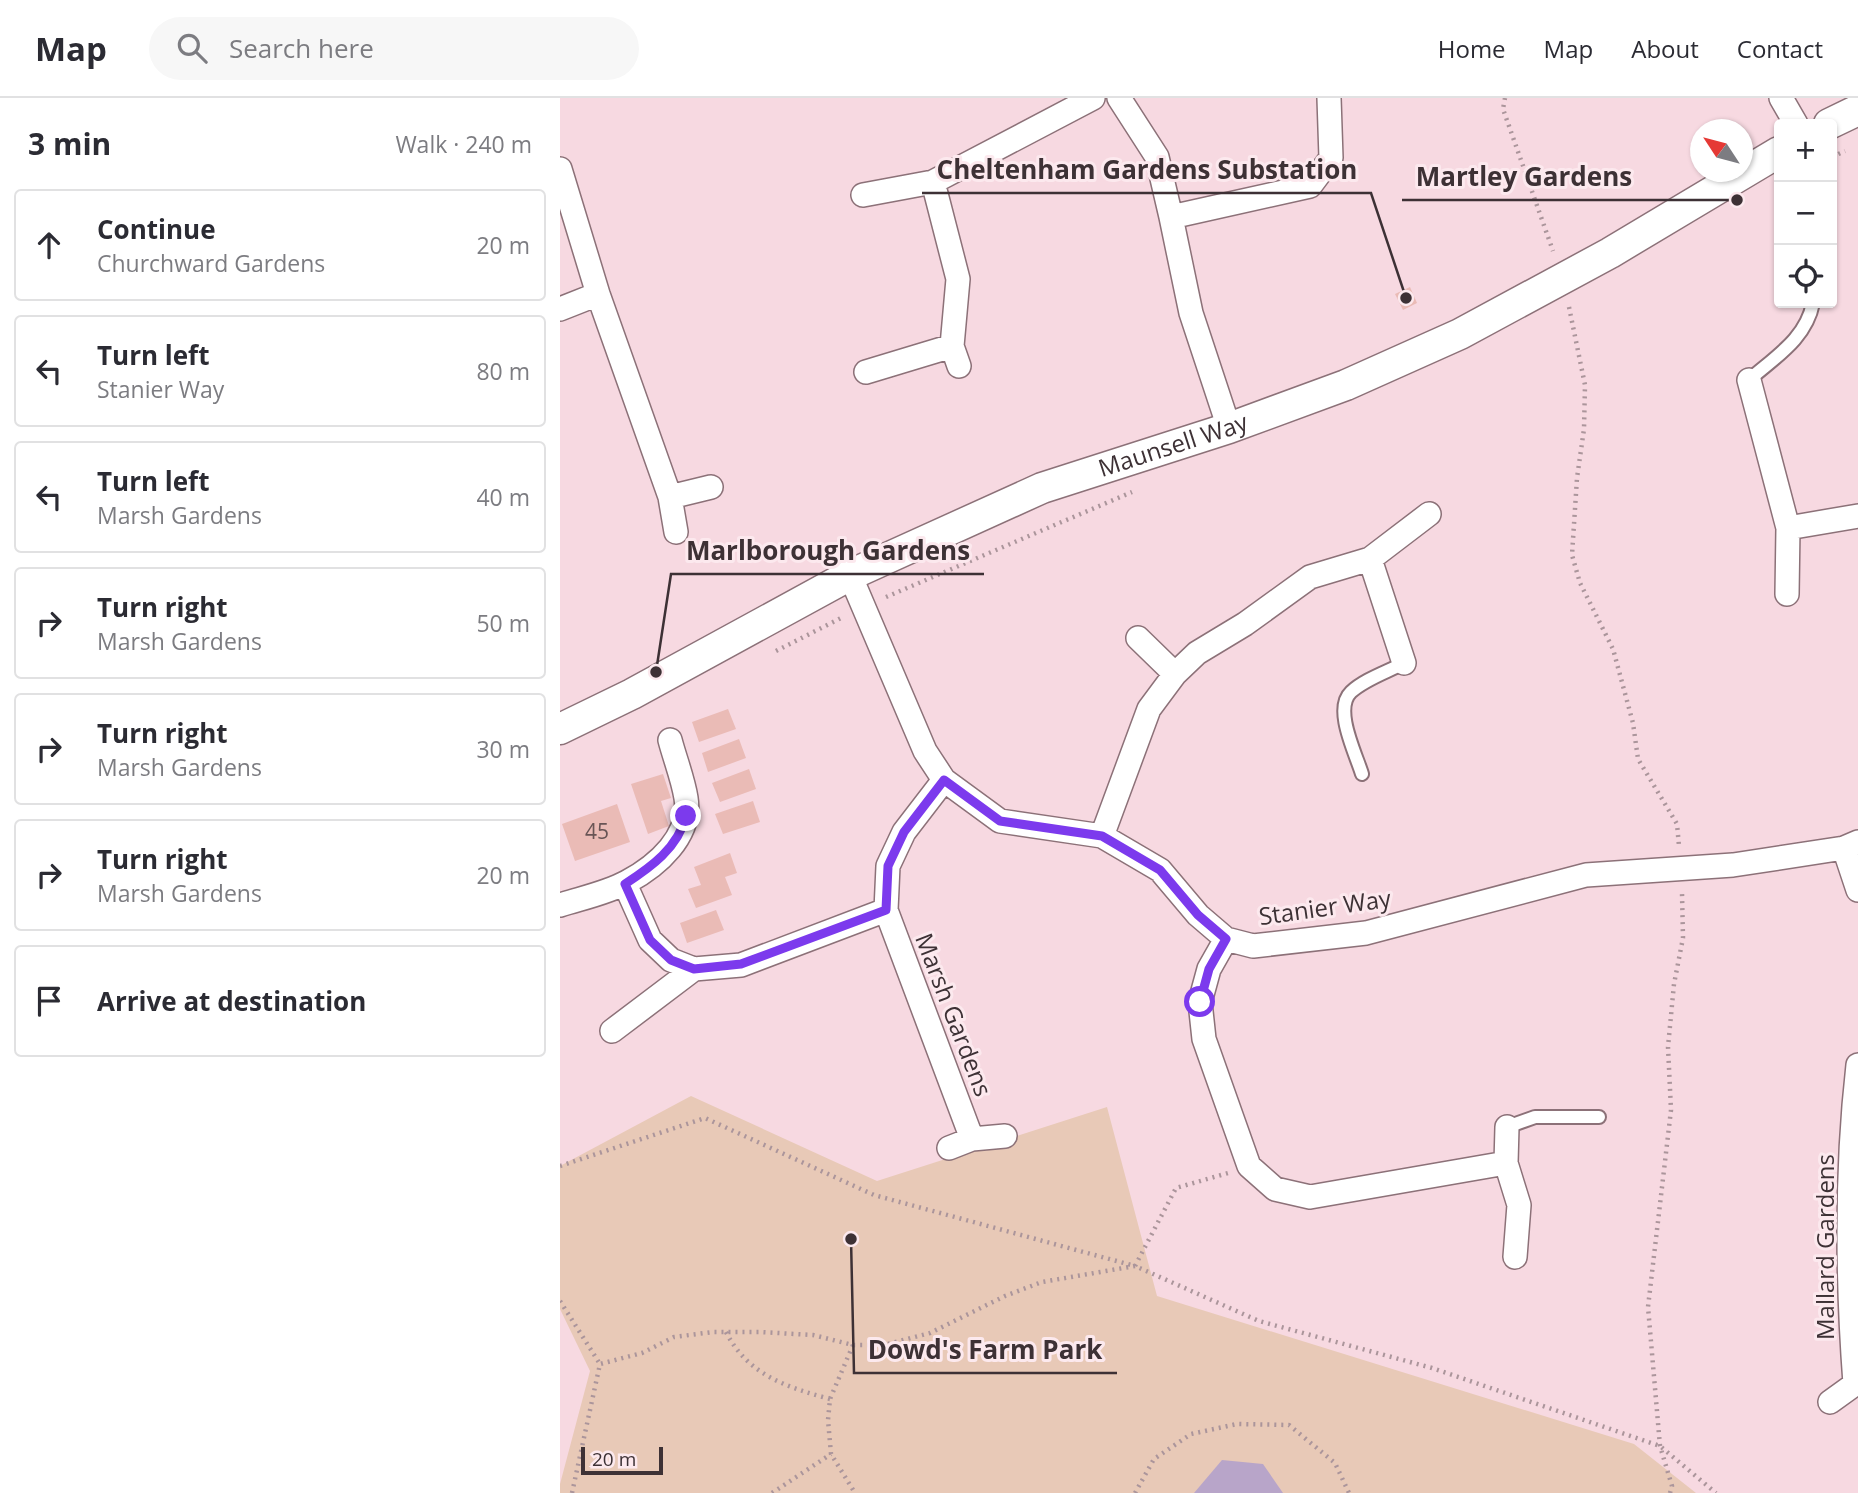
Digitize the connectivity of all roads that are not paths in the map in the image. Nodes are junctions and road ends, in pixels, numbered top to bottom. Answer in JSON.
{"nodes":[{"id":1,"x":1093,"y":98,"type":"edge"},
{"id":2,"x":1118,"y":98,"type":"edge"},
{"id":3,"x":1329,"y":98,"type":"edge"},
{"id":4,"x":1781,"y":98,"type":"edge"},
{"id":5,"x":1858,"y":110,"type":"edge"},
{"id":6,"x":1793,"y":119,"type":"edge"},
{"id":7,"x":1837,"y":120,"type":"edge"},
{"id":8,"x":1774,"y":155,"type":"edge"},
{"id":9,"x":560,"y":169,"type":"edge"},
{"id":10,"x":933,"y":182,"type":"junction"},
{"id":11,"x":863,"y":195,"type":"dead end"},
{"id":12,"x":1171,"y":217,"type":"junction"},
{"id":13,"x":598,"y":294,"type":"junction"},
{"id":14,"x":1811,"y":308,"type":"edge"},
{"id":15,"x":560,"y":309,"type":"edge"},
{"id":16,"x":866,"y":372,"type":"dead end"},
{"id":17,"x":1749,"y":380,"type":"joint"},
{"id":18,"x":1229,"y":428,"type":"junction"},
{"id":19,"x":712,"y":487,"type":"dead end"},
{"id":20,"x":670,"y":498,"type":"junction"},
{"id":21,"x":1429,"y":514,"type":"dead end"},
{"id":22,"x":1858,"y":516,"type":"edge"},
{"id":23,"x":1788,"y":528,"type":"junction"},
{"id":24,"x":676,"y":532,"type":"dead end"},
{"id":25,"x":1370,"y":559,"type":"junction"},
{"id":26,"x":850,"y":575,"type":"junction"},
{"id":27,"x":1787,"y":594,"type":"dead end"},
{"id":28,"x":1138,"y":638,"type":"dead end"},
{"id":29,"x":1404,"y":663,"type":"joint"},
{"id":30,"x":1175,"y":674,"type":"junction"},
{"id":31,"x":560,"y":729,"type":"edge"},
{"id":32,"x":670,"y":740,"type":"dead end"},
{"id":33,"x":1362,"y":774,"type":"dead end"},
{"id":34,"x":944,"y":780,"type":"junction"},
{"id":35,"x":1102,"y":836,"type":"junction"},
{"id":36,"x":1851,"y":845,"type":"edge"},
{"id":37,"x":625,"y":884,"type":"junction"},
{"id":38,"x":1858,"y":890,"type":"edge"},
{"id":39,"x":560,"y":905,"type":"edge"},
{"id":40,"x":886,"y":910,"type":"junction"},
{"id":41,"x":1226,"y":939,"type":"junction"},
{"id":42,"x":694,"y":969,"type":"junction"},
{"id":43,"x":612,"y":1031,"type":"dead end"},
{"id":44,"x":1858,"y":1065,"type":"edge"},
{"id":45,"x":1856,"y":1109,"type":"edge"},
{"id":46,"x":1599,"y":1117,"type":"dead end"},
{"id":47,"x":1507,"y":1127,"type":"joint"},
{"id":48,"x":1004,"y":1136,"type":"dead end"},
{"id":49,"x":972,"y":1139,"type":"junction"},
{"id":50,"x":949,"y":1148,"type":"dead end"},
{"id":51,"x":1506,"y":1163,"type":"junction"},
{"id":52,"x":1515,"y":1257,"type":"dead end"},
{"id":53,"x":1857,"y":1385,"type":"edge"},
{"id":54,"x":1830,"y":1402,"type":"dead end"}],
"edges":[{"from":1,"to":10,"type":"street"},
{"from":2,"to":12,"type":"street"},
{"from":3,"to":12,"type":"street"},
{"from":4,"to":6,"type":"street"},
{"from":5,"to":7,"type":"street"},
{"from":8,"to":18,"type":"street","name":"Maunsell Way"},
{"from":9,"to":13,"type":"street"},
{"from":10,"to":11,"type":"street"},
{"from":10,"to":16,"type":"street"},
{"from":12,"to":18,"type":"street"},
{"from":13,"to":15,"type":"street"},
{"from":13,"to":20,"type":"street"},
{"from":14,"to":17,"type":"lane"},
{"from":17,"to":23,"type":"street"},
{"from":18,"to":26,"type":"street","name":"Maunsell Way"},
{"from":19,"to":20,"type":"street"},
{"from":20,"to":24,"type":"street"},
{"from":21,"to":25,"type":"street"},
{"from":22,"to":23,"type":"street"},
{"from":23,"to":27,"type":"street"},
{"from":25,"to":29,"type":"street"},
{"from":25,"to":30,"type":"street"},
{"from":26,"to":31,"type":"street","name":"Maunsell Way"},
{"from":26,"to":34,"type":"street","name":"Stanier Way"},
{"from":28,"to":30,"type":"street"},
{"from":29,"to":33,"type":"lane"},
{"from":30,"to":35,"type":"street"},
{"from":32,"to":37,"type":"street"},
{"from":34,"to":35,"type":"street","name":"Stanier Way"},
{"from":34,"to":40,"type":"street","name":"Marsh Gardens"},
{"from":35,"to":41,"type":"street","name":"Stanier Way"},
{"from":36,"to":38,"type":"street"},
{"from":36,"to":41,"type":"street","name":"Stanier Way"},
{"from":37,"to":39,"type":"street"},
{"from":37,"to":42,"type":"street"},
{"from":40,"to":42,"type":"street"},
{"from":40,"to":49,"type":"street","name":"Marsh Gardens"},
{"from":41,"to":51,"type":"street"},
{"from":42,"to":43,"type":"street"},
{"from":44,"to":45,"type":"street","name":"Mallard Gardens"},
{"from":45,"to":53,"type":"street","name":"Mallard Gardens"},
{"from":46,"to":47,"type":"lane"},
{"from":47,"to":51,"type":"street"},
{"from":48,"to":49,"type":"street"},
{"from":49,"to":50,"type":"street"},
{"from":51,"to":52,"type":"street"},
{"from":53,"to":54,"type":"street","name":"Mallard Gardens"}]}
